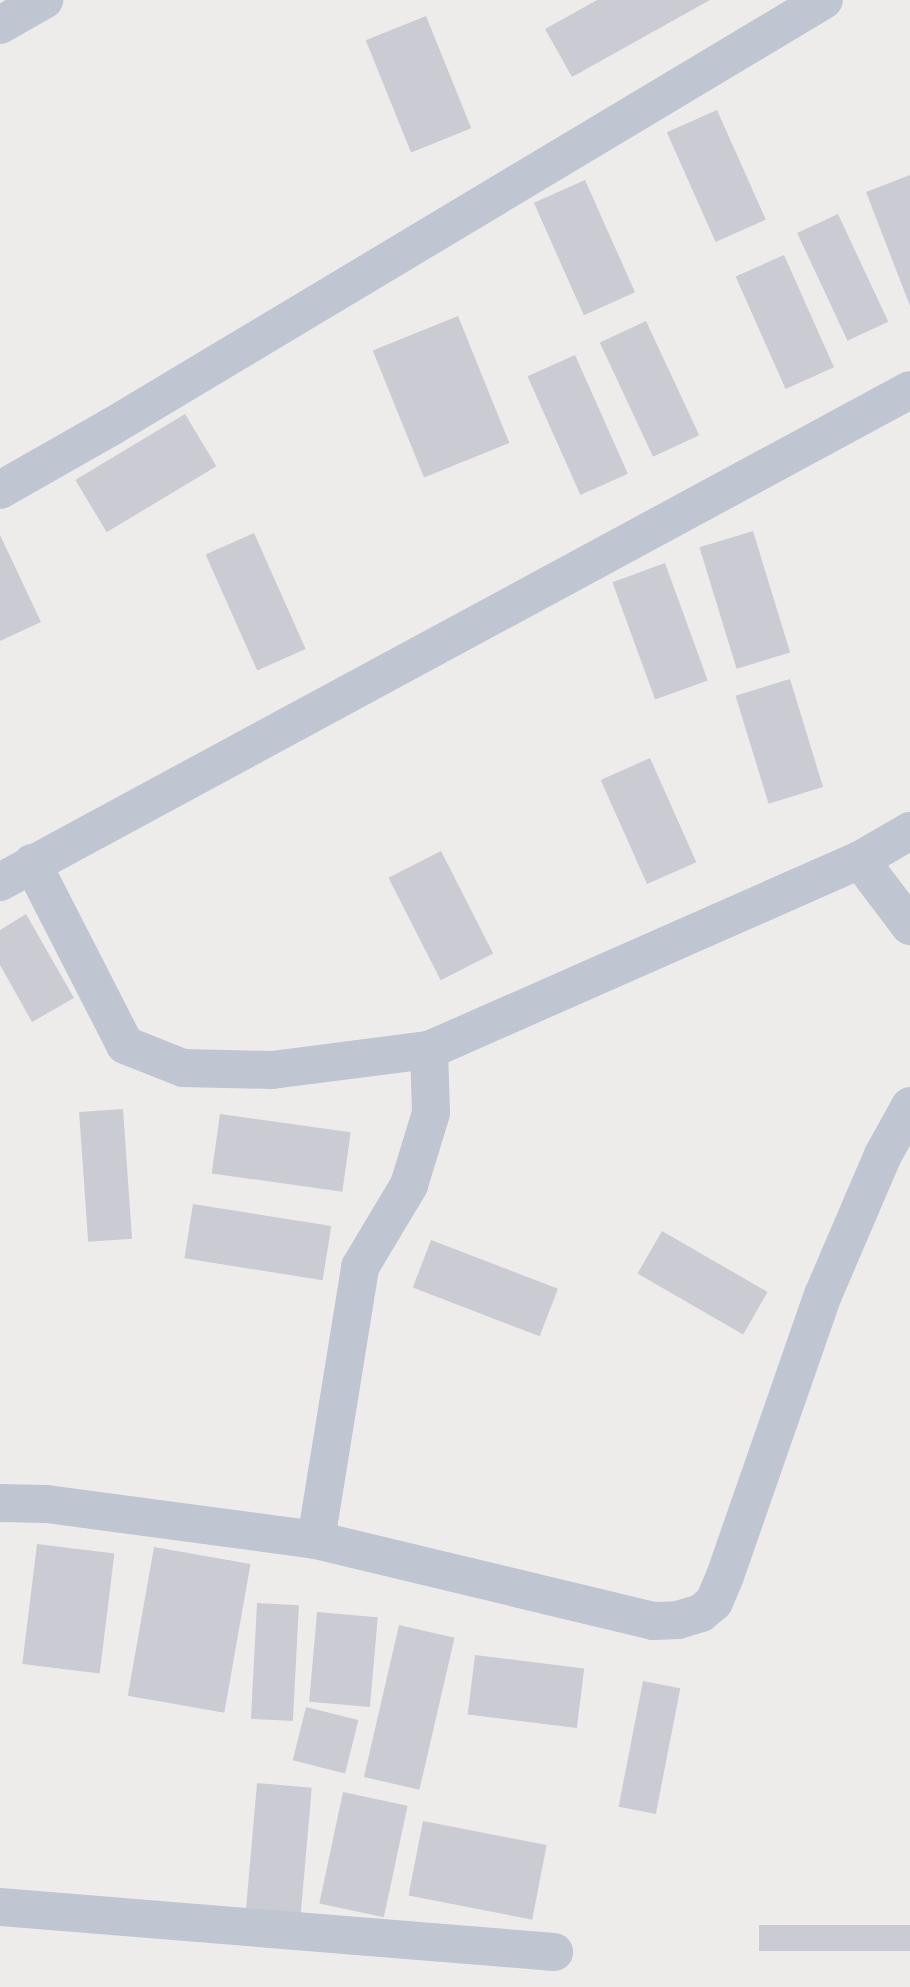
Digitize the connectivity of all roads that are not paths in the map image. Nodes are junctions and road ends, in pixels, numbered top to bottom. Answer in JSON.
{"nodes":[{"id":1,"x":44,"y":0,"type":"edge"},
{"id":2,"x":824,"y":0,"type":"edge"},
{"id":3,"x":0,"y":25,"type":"edge"},
{"id":4,"x":910,"y":390,"type":"edge"},
{"id":5,"x":0,"y":490,"type":"edge"},
{"id":6,"x":910,"y":831,"type":"edge"},
{"id":7,"x":860,"y":860,"type":"junction"},
{"id":8,"x":32,"y":863,"type":"junction"},
{"id":9,"x":0,"y":882,"type":"edge"},
{"id":10,"x":910,"y":926,"type":"edge"},
{"id":11,"x":429,"y":1050,"type":"junction"},
{"id":12,"x":910,"y":1106,"type":"edge"},
{"id":13,"x":0,"y":1503,"type":"edge"},
{"id":14,"x":316,"y":1541,"type":"junction"},
{"id":15,"x":0,"y":1907,"type":"edge"},
{"id":16,"x":554,"y":1952,"type":"dead end"}],
"edges":[{"from":1,"to":3,"type":"street"},
{"from":2,"to":5,"type":"street"},
{"from":4,"to":8,"type":"street"},
{"from":6,"to":7,"type":"street"},
{"from":7,"to":10,"type":"street"},
{"from":7,"to":11,"type":"street"},
{"from":8,"to":9,"type":"street"},
{"from":8,"to":11,"type":"street"},
{"from":11,"to":14,"type":"street"},
{"from":12,"to":14,"type":"street"},
{"from":13,"to":14,"type":"street"},
{"from":15,"to":16,"type":"street"}]}
